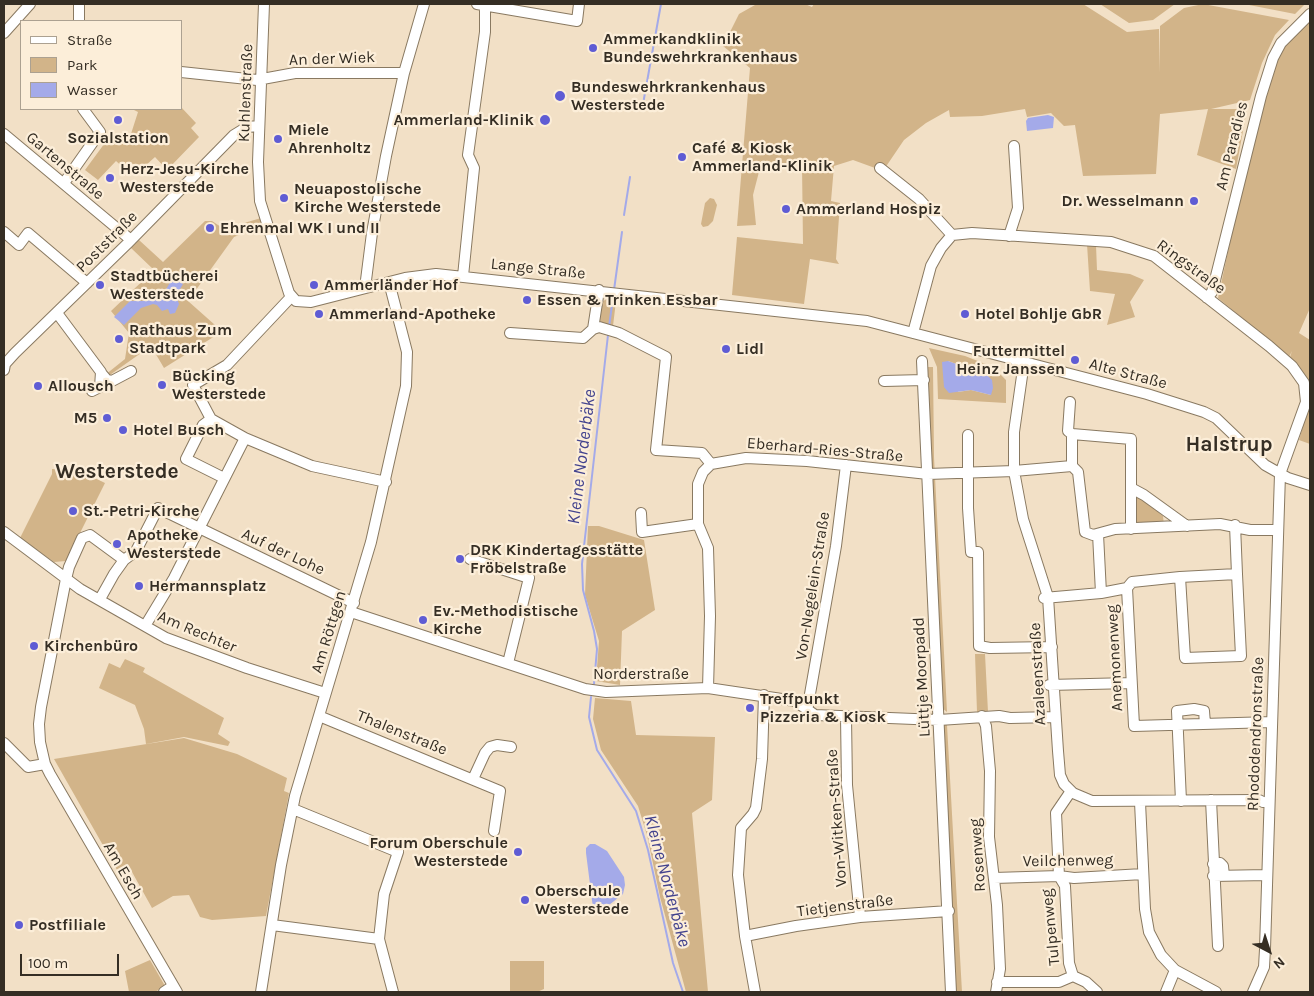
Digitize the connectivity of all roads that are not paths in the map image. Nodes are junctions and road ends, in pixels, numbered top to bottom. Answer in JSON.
{"nodes":[{"id":1,"x":30,"y":4,"type":"edge"},
{"id":2,"x":80,"y":4,"type":"edge"},
{"id":3,"x":264,"y":4,"type":"edge"},
{"id":4,"x":424,"y":4,"type":"edge"},
{"id":5,"x":481,"y":4,"type":"edge"},
{"id":6,"x":579,"y":4,"type":"edge"},
{"id":7,"x":1310,"y":14,"type":"edge"},
{"id":8,"x":20,"y":20,"type":"edge"},
{"id":9,"x":79,"y":20,"type":"edge"},
{"id":10,"x":17,"y":25,"type":"edge"},
{"id":11,"x":4,"y":33,"type":"edge"},
{"id":12,"x":182,"y":72,"type":"edge"},
{"id":13,"x":404,"y":72,"type":"junction"},
{"id":14,"x":262,"y":79,"type":"junction"},
{"id":15,"x":84,"y":110,"type":"edge"},
{"id":16,"x":259,"y":126,"type":"junction"},
{"id":17,"x":4,"y":134,"type":"edge"},
{"id":18,"x":1014,"y":146,"type":"dead end"},
{"id":19,"x":880,"y":168,"type":"dead end"},
{"id":20,"x":64,"y":183,"type":"junction"},
{"id":21,"x":4,"y":232,"type":"edge"},
{"id":22,"x":952,"y":236,"type":"junction"},
{"id":23,"x":1009,"y":236,"type":"junction"},
{"id":24,"x":131,"y":240,"type":"junction"},
{"id":25,"x":463,"y":276,"type":"junction"},
{"id":26,"x":389,"y":282,"type":"junction"},
{"id":27,"x":87,"y":283,"type":"junction"},
{"id":28,"x":365,"y":288,"type":"junction"},
{"id":29,"x":601,"y":290,"type":"junction"},
{"id":30,"x":292,"y":297,"type":"junction"},
{"id":31,"x":1207,"y":298,"type":"junction"},
{"id":32,"x":57,"y":313,"type":"junction"},
{"id":33,"x":598,"y":329,"type":"junction"},
{"id":34,"x":510,"y":333,"type":"dead end"},
{"id":35,"x":915,"y":333,"type":"junction"},
{"id":36,"x":922,"y":360,"type":"dead end"},
{"id":37,"x":1024,"y":362,"type":"junction"},
{"id":38,"x":4,"y":369,"type":"edge"},
{"id":39,"x":131,"y":371,"type":"dead end"},
{"id":40,"x":101,"y":372,"type":"junction"},
{"id":41,"x":924,"y":380,"type":"junction"},
{"id":42,"x":884,"y":381,"type":"dead end"},
{"id":43,"x":92,"y":391,"type":"dead end"},
{"id":44,"x":1070,"y":402,"type":"dead end"},
{"id":45,"x":211,"y":419,"type":"junction"},
{"id":46,"x":1072,"y":434,"type":"junction"},
{"id":47,"x":968,"y":435,"type":"dead end"},
{"id":48,"x":245,"y":438,"type":"junction"},
{"id":49,"x":711,"y":464,"type":"junction"},
{"id":50,"x":846,"y":465,"type":"junction"},
{"id":51,"x":1072,"y":466,"type":"junction"},
{"id":52,"x":1014,"y":471,"type":"junction"},
{"id":53,"x":968,"y":472,"type":"junction"},
{"id":54,"x":928,"y":474,"type":"junction"},
{"id":55,"x":1280,"y":474,"type":"junction"},
{"id":56,"x":224,"y":478,"type":"junction"},
{"id":57,"x":386,"y":482,"type":"junction"},
{"id":58,"x":1310,"y":486,"type":"edge"},
{"id":59,"x":1131,"y":488,"type":"junction"},
{"id":60,"x":641,"y":513,"type":"dead end"},
{"id":61,"x":698,"y":524,"type":"junction"},
{"id":62,"x":1235,"y":525,"type":"junction"},
{"id":63,"x":1187,"y":526,"type":"junction"},
{"id":64,"x":199,"y":528,"type":"junction"},
{"id":65,"x":1131,"y":529,"type":"junction"},
{"id":66,"x":1278,"y":530,"type":"junction"},
{"id":67,"x":4,"y":532,"type":"edge"},
{"id":68,"x":1098,"y":534,"type":"junction"},
{"id":69,"x":470,"y":559,"type":"dead end"},
{"id":70,"x":124,"y":560,"type":"junction"},
{"id":71,"x":1237,"y":574,"type":"junction"},
{"id":72,"x":1180,"y":577,"type":"junction"},
{"id":73,"x":66,"y":579,"type":"junction"},
{"id":74,"x":1127,"y":588,"type":"junction"},
{"id":75,"x":1101,"y":593,"type":"junction"},
{"id":76,"x":1045,"y":597,"type":"junction"},
{"id":77,"x":100,"y":598,"type":"junction"},
{"id":78,"x":352,"y":607,"type":"junction"},
{"id":79,"x":145,"y":626,"type":"junction"},
{"id":80,"x":1052,"y":647,"type":"junction"},
{"id":81,"x":508,"y":663,"type":"junction"},
{"id":82,"x":1131,"y":683,"type":"junction"},
{"id":83,"x":1051,"y":685,"type":"junction"},
{"id":84,"x":708,"y":688,"type":"junction"},
{"id":85,"x":326,"y":693,"type":"junction"},
{"id":86,"x":764,"y":695,"type":"junction"},
{"id":87,"x":807,"y":711,"type":"junction"},
{"id":88,"x":319,"y":716,"type":"junction"},
{"id":89,"x":982,"y":716,"type":"junction"},
{"id":90,"x":846,"y":717,"type":"junction"},
{"id":91,"x":1055,"y":717,"type":"junction"},
{"id":92,"x":939,"y":720,"type":"junction"},
{"id":93,"x":1272,"y":722,"type":"junction"},
{"id":94,"x":1204,"y":724,"type":"junction"},
{"id":95,"x":1178,"y":725,"type":"junction"},
{"id":96,"x":4,"y":743,"type":"edge"},
{"id":97,"x":510,"y":747,"type":"dead end"},
{"id":98,"x":45,"y":764,"type":"junction"},
{"id":99,"x":474,"y":779,"type":"junction"},
{"id":100,"x":1071,"y":791,"type":"junction"},
{"id":101,"x":1211,"y":800,"type":"junction"},
{"id":102,"x":1181,"y":801,"type":"junction"},
{"id":103,"x":1140,"y":802,"type":"junction"},
{"id":104,"x":1263,"y":802,"type":"dead end"},
{"id":105,"x":293,"y":809,"type":"junction"},
{"id":106,"x":494,"y":831,"type":"dead end"},
{"id":107,"x":1143,"y":874,"type":"junction"},
{"id":108,"x":1267,"y":875,"type":"junction"},
{"id":109,"x":1059,"y":876,"type":"junction"},
{"id":110,"x":1219,"y":876,"type":"junction"},
{"id":111,"x":994,"y":878,"type":"junction"},
{"id":112,"x":949,"y":911,"type":"junction"},
{"id":113,"x":860,"y":917,"type":"junction"},
{"id":114,"x":272,"y":925,"type":"junction"},
{"id":115,"x":745,"y":936,"type":"junction"},
{"id":116,"x":379,"y":939,"type":"junction"},
{"id":117,"x":1218,"y":946,"type":"dead end"},
{"id":118,"x":1175,"y":970,"type":"junction"},
{"id":119,"x":1073,"y":976,"type":"junction"},
{"id":120,"x":996,"y":987,"type":"edge"},
{"id":121,"x":175,"y":989,"type":"edge"},
{"id":122,"x":164,"y":992,"type":"edge"},
{"id":123,"x":262,"y":992,"type":"edge"},
{"id":124,"x":393,"y":992,"type":"edge"},
{"id":125,"x":756,"y":992,"type":"edge"},
{"id":126,"x":951,"y":992,"type":"edge"},
{"id":127,"x":1097,"y":992,"type":"edge"},
{"id":128,"x":1166,"y":992,"type":"edge"},
{"id":129,"x":1216,"y":992,"type":"edge"},
{"id":130,"x":1253,"y":992,"type":"edge"}],
"edges":[{"from":1,"to":8,"type":"street"},
{"from":2,"to":9,"type":"street"},
{"from":3,"to":14,"type":"street","name":"Kuhlenstraße"},
{"from":4,"to":13,"type":"street"},
{"from":5,"to":6,"type":"street"},
{"from":5,"to":25,"type":"street"},
{"from":7,"to":31,"type":"street","name":"Am Paradies"},
{"from":10,"to":11,"type":"street"},
{"from":12,"to":14,"type":"street","name":"An der Wiek"},
{"from":13,"to":14,"type":"street","name":"An der Wiek"},
{"from":13,"to":28,"type":"street"},
{"from":14,"to":16,"type":"street","name":"Kuhlenstraße"},
{"from":15,"to":20,"type":"street"},
{"from":16,"to":24,"type":"street","name":"Poststraße"},
{"from":16,"to":30,"type":"street","name":"Kuhlenstraße"},
{"from":17,"to":20,"type":"street","name":"Gartenstraße"},
{"from":18,"to":23,"type":"street"},
{"from":19,"to":22,"type":"street"},
{"from":20,"to":24,"type":"street","name":"Gartenstraße"},
{"from":21,"to":27,"type":"street"},
{"from":22,"to":23,"type":"street","name":"Ringstraße"},
{"from":22,"to":35,"type":"street"},
{"from":23,"to":31,"type":"street","name":"Ringstraße"},
{"from":24,"to":27,"type":"street","name":"Poststraße"},
{"from":25,"to":26,"type":"street","name":"Lange Straße"},
{"from":25,"to":29,"type":"street","name":"Lange Straße"},
{"from":26,"to":28,"type":"street","name":"Lange Straße"},
{"from":26,"to":57,"type":"street","name":"Am Röttgen"},
{"from":27,"to":32,"type":"street","name":"Poststraße"},
{"from":28,"to":30,"type":"street","name":"Lange Straße"},
{"from":29,"to":33,"type":"street"},
{"from":29,"to":35,"type":"street","name":"Lange Straße"},
{"from":30,"to":45,"type":"street"},
{"from":31,"to":55,"type":"street","name":"Ringstraße"},
{"from":32,"to":38,"type":"street","name":"Poststraße"},
{"from":32,"to":40,"type":"street"},
{"from":33,"to":34,"type":"street"},
{"from":33,"to":49,"type":"street"},
{"from":35,"to":37,"type":"street","name":"Alte Straße"},
{"from":36,"to":41,"type":"street","name":"Lüttje Moorpadd"},
{"from":37,"to":52,"type":"street","name":"Azaleenstraße"},
{"from":37,"to":55,"type":"street","name":"Alte Straße"},
{"from":39,"to":40,"type":"street"},
{"from":40,"to":43,"type":"street"},
{"from":41,"to":42,"type":"street"},
{"from":41,"to":54,"type":"street","name":"Lüttje Moorpadd"},
{"from":44,"to":46,"type":"street"},
{"from":45,"to":48,"type":"street"},
{"from":45,"to":56,"type":"street"},
{"from":46,"to":51,"type":"street"},
{"from":46,"to":59,"type":"street"},
{"from":47,"to":53,"type":"street"},
{"from":48,"to":56,"type":"street"},
{"from":48,"to":57,"type":"street"},
{"from":49,"to":50,"type":"street","name":"Eberhard-Ries-Straße"},
{"from":49,"to":61,"type":"street"},
{"from":50,"to":54,"type":"street","name":"Eberhard-Ries-Straße"},
{"from":50,"to":87,"type":"street","name":"Von-Negelein-Straße"},
{"from":51,"to":52,"type":"street","name":"Eberhard-Ries-Straße"},
{"from":51,"to":68,"type":"street"},
{"from":52,"to":53,"type":"street","name":"Eberhard-Ries-Straße"},
{"from":52,"to":76,"type":"street","name":"Azaleenstraße"},
{"from":53,"to":54,"type":"street","name":"Eberhard-Ries-Straße"},
{"from":53,"to":80,"type":"street"},
{"from":54,"to":92,"type":"street","name":"Lüttje Moorpadd"},
{"from":55,"to":58,"type":"street","name":"Alte Straße"},
{"from":55,"to":66,"type":"street","name":"Rhododendronstraße"},
{"from":56,"to":64,"type":"street"},
{"from":57,"to":78,"type":"street","name":"Am Röttgen"},
{"from":59,"to":63,"type":"street"},
{"from":59,"to":65,"type":"street"},
{"from":60,"to":61,"type":"street"},
{"from":61,"to":84,"type":"street"},
{"from":62,"to":63,"type":"street"},
{"from":62,"to":66,"type":"street"},
{"from":62,"to":71,"type":"street"},
{"from":63,"to":65,"type":"street"},
{"from":64,"to":70,"type":"street","name":"Auf der Lohe"},
{"from":64,"to":78,"type":"street","name":"Auf der Lohe"},
{"from":64,"to":79,"type":"street"},
{"from":65,"to":68,"type":"street"},
{"from":66,"to":93,"type":"street","name":"Rhododendronstraße"},
{"from":67,"to":73,"type":"street","name":"Am Rechter"},
{"from":68,"to":75,"type":"street"},
{"from":69,"to":81,"type":"street"},
{"from":70,"to":73,"type":"street"},
{"from":70,"to":77,"type":"street"},
{"from":71,"to":72,"type":"street"},
{"from":71,"to":72,"type":"street"},
{"from":72,"to":74,"type":"street"},
{"from":73,"to":77,"type":"street","name":"Am Rechter"},
{"from":73,"to":98,"type":"street"},
{"from":74,"to":75,"type":"street"},
{"from":74,"to":82,"type":"street","name":"Anemonenweg"},
{"from":75,"to":76,"type":"street"},
{"from":76,"to":80,"type":"street","name":"Azaleenstraße"},
{"from":77,"to":79,"type":"street","name":"Am Rechter"},
{"from":78,"to":81,"type":"street","name":"Norderstraße"},
{"from":78,"to":85,"type":"street","name":"Am Röttgen"},
{"from":79,"to":85,"type":"street","name":"Am Rechter"},
{"from":80,"to":83,"type":"street","name":"Azaleenstraße"},
{"from":81,"to":84,"type":"street","name":"Norderstraße"},
{"from":82,"to":83,"type":"street"},
{"from":82,"to":95,"type":"street","name":"Anemonenweg"},
{"from":83,"to":91,"type":"street","name":"Azaleenstraße"},
{"from":84,"to":86,"type":"street","name":"Norderstraße"},
{"from":85,"to":88,"type":"street","name":"Am Röttgen"},
{"from":86,"to":87,"type":"street","name":"Norderstraße"},
{"from":86,"to":115,"type":"street"},
{"from":87,"to":90,"type":"street","name":"Norderstraße"},
{"from":88,"to":99,"type":"street","name":"Thalenstraße"},
{"from":88,"to":105,"type":"street","name":"Am Röttgen"},
{"from":89,"to":91,"type":"street","name":"Norderstraße"},
{"from":89,"to":92,"type":"street","name":"Norderstraße"},
{"from":89,"to":111,"type":"street","name":"Rosenweg"},
{"from":90,"to":92,"type":"street","name":"Norderstraße"},
{"from":90,"to":113,"type":"street","name":"Von-Witken-Straße"},
{"from":91,"to":100,"type":"street","name":"Azaleenstraße"},
{"from":92,"to":112,"type":"street","name":"Lüttje Moorpadd"},
{"from":93,"to":94,"type":"street"},
{"from":93,"to":108,"type":"street","name":"Rhododendronstraße"},
{"from":94,"to":95,"type":"street"},
{"from":94,"to":95,"type":"street"},
{"from":95,"to":102,"type":"street"},
{"from":96,"to":98,"type":"street"},
{"from":97,"to":99,"type":"street"},
{"from":98,"to":121,"type":"street","name":"Am Esch"},
{"from":99,"to":106,"type":"street","name":"Thalenstraße"},
{"from":100,"to":103,"type":"street"},
{"from":100,"to":109,"type":"street","name":"Tulpenweg"},
{"from":101,"to":102,"type":"street"},
{"from":101,"to":104,"type":"street"},
{"from":101,"to":110,"type":"street"},
{"from":102,"to":103,"type":"street"},
{"from":103,"to":107,"type":"street"},
{"from":105,"to":114,"type":"street","name":"Am Röttgen"},
{"from":105,"to":116,"type":"street"},
{"from":107,"to":109,"type":"street","name":"Veilchenweg"},
{"from":107,"to":118,"type":"street"},
{"from":108,"to":110,"type":"street"},
{"from":108,"to":130,"type":"street","name":"Rhododendronstraße"},
{"from":109,"to":111,"type":"street","name":"Veilchenweg"},
{"from":109,"to":119,"type":"street","name":"Tulpenweg"},
{"from":110,"to":117,"type":"street"},
{"from":111,"to":120,"type":"street","name":"Rosenweg"},
{"from":112,"to":113,"type":"street","name":"Tietjenstraße"},
{"from":112,"to":126,"type":"street","name":"Lüttje Moorpadd"},
{"from":113,"to":115,"type":"street","name":"Tietjenstraße"},
{"from":114,"to":116,"type":"street"},
{"from":114,"to":123,"type":"street","name":"Am Röttgen"},
{"from":115,"to":125,"type":"street"},
{"from":116,"to":124,"type":"street"},
{"from":118,"to":128,"type":"street"},
{"from":118,"to":129,"type":"street"},
{"from":119,"to":120,"type":"street"},
{"from":119,"to":127,"type":"street","name":"Tulpenweg"},
{"from":121,"to":122,"type":"street"}]}
